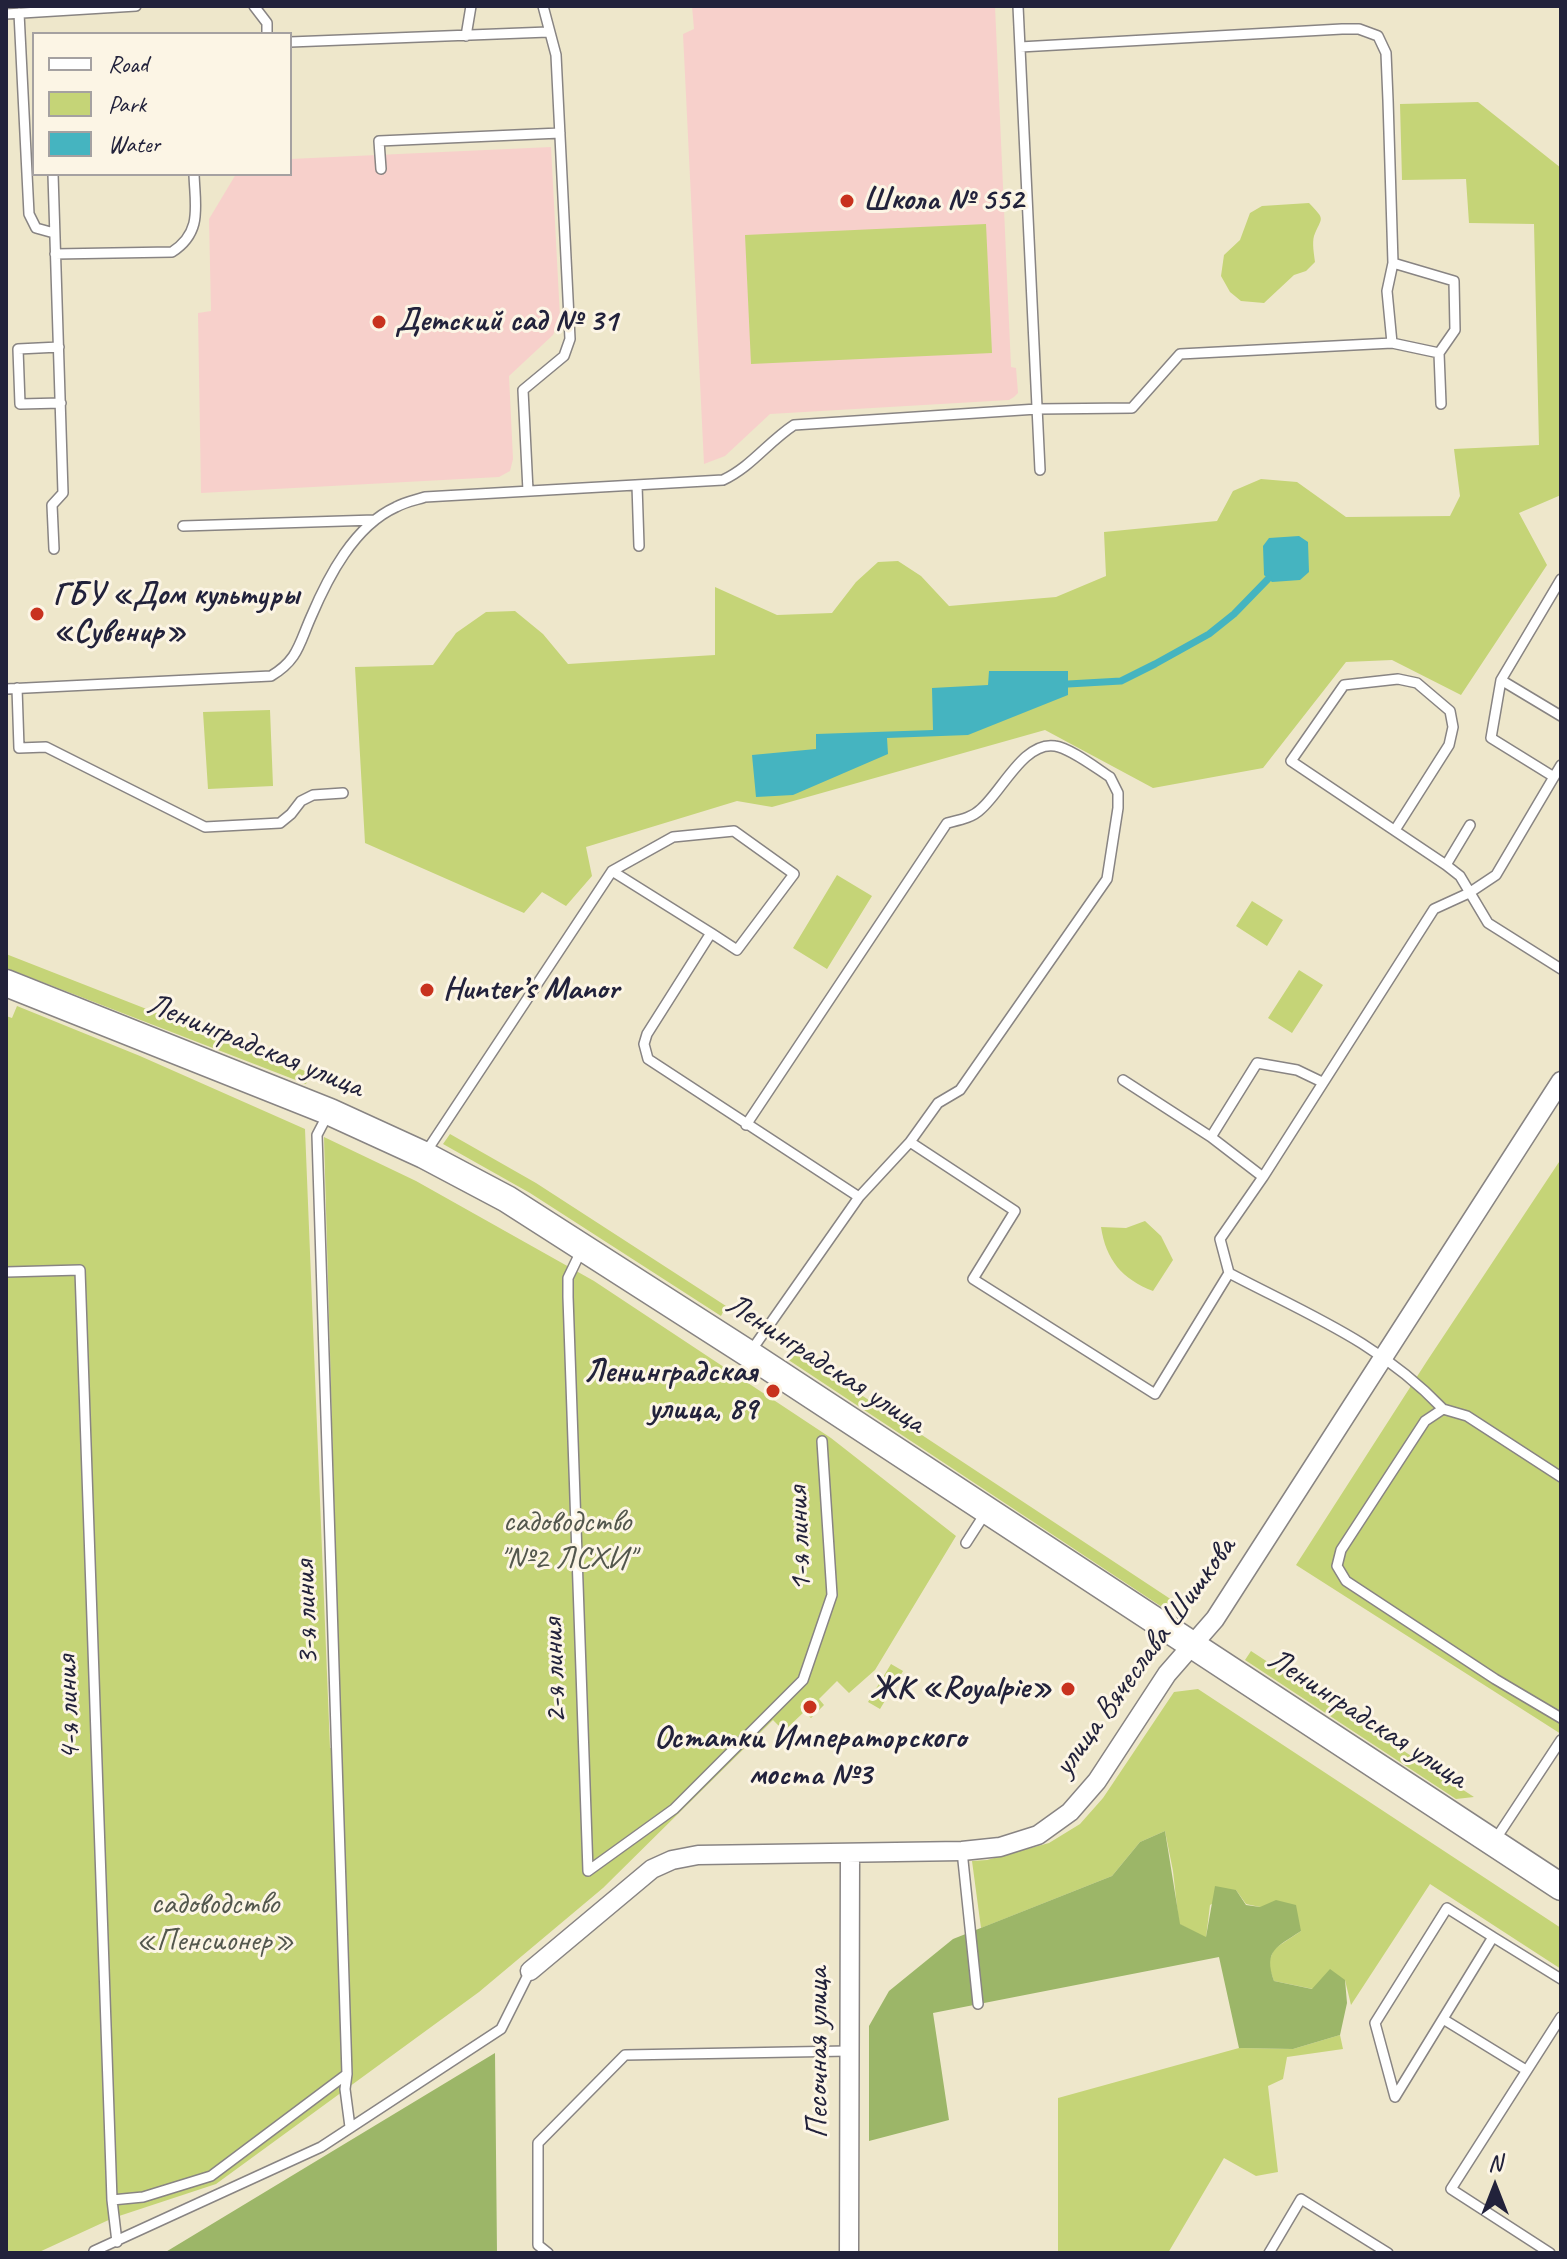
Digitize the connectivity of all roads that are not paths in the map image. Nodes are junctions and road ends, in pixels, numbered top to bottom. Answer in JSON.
{"nodes":[{"id":1,"x":136,"y":6,"type":"edge"},
{"id":2,"x":254,"y":6,"type":"edge"},
{"id":3,"x":471,"y":6,"type":"edge"},
{"id":4,"x":543,"y":6,"type":"edge"},
{"id":5,"x":1018,"y":6,"type":"edge"},
{"id":6,"x":110,"y":7,"type":"edge"},
{"id":7,"x":19,"y":13,"type":"junction"},
{"id":8,"x":6,"y":14,"type":"edge"},
{"id":9,"x":267,"y":32,"type":"edge"},
{"id":10,"x":548,"y":32,"type":"junction"},
{"id":11,"x":466,"y":36,"type":"junction"},
{"id":12,"x":292,"y":42,"type":"edge"},
{"id":13,"x":1020,"y":47,"type":"junction"},
{"id":14,"x":24,"y":121,"type":"junction"},
{"id":15,"x":32,"y":130,"type":"edge"},
{"id":16,"x":560,"y":133,"type":"junction"},
{"id":17,"x":381,"y":169,"type":"dead end"},
{"id":18,"x":53,"y":176,"type":"edge"},
{"id":19,"x":194,"y":176,"type":"edge"},
{"id":20,"x":54,"y":233,"type":"junction"},
{"id":21,"x":55,"y":254,"type":"junction"},
{"id":22,"x":1393,"y":263,"type":"junction"},
{"id":23,"x":1392,"y":343,"type":"junction"},
{"id":24,"x":59,"y":347,"type":"junction"},
{"id":25,"x":1439,"y":353,"type":"junction"},
{"id":26,"x":61,"y":403,"type":"junction"},
{"id":27,"x":1441,"y":404,"type":"dead end"},
{"id":28,"x":1037,"y":409,"type":"junction"},
{"id":29,"x":1040,"y":470,"type":"dead end"},
{"id":30,"x":637,"y":485,"type":"junction"},
{"id":31,"x":528,"y":491,"type":"junction"},
{"id":32,"x":375,"y":520,"type":"junction"},
{"id":33,"x":183,"y":526,"type":"dead end"},
{"id":34,"x":639,"y":546,"type":"dead end"},
{"id":35,"x":54,"y":549,"type":"dead end"},
{"id":36,"x":1561,"y":579,"type":"edge"},
{"id":37,"x":1501,"y":680,"type":"junction"},
{"id":38,"x":12,"y":688,"type":"edge"},
{"id":39,"x":1561,"y":716,"type":"edge"},
{"id":40,"x":1561,"y":765,"type":"edge"},
{"id":41,"x":1554,"y":777,"type":"junction"},
{"id":42,"x":343,"y":793,"type":"dead end"},
{"id":43,"x":1470,"y":825,"type":"dead end"},
{"id":44,"x":1395,"y":830,"type":"junction"},
{"id":45,"x":1446,"y":865,"type":"junction"},
{"id":46,"x":612,"y":871,"type":"junction"},
{"id":47,"x":1469,"y":893,"type":"junction"},
{"id":48,"x":711,"y":933,"type":"junction"},
{"id":49,"x":1561,"y":969,"type":"edge"},
{"id":50,"x":6,"y":983,"type":"edge"},
{"id":51,"x":1123,"y":1080,"type":"dead end"},
{"id":52,"x":1561,"y":1081,"type":"edge"},
{"id":53,"x":1322,"y":1082,"type":"junction"},
{"id":54,"x":330,"y":1112,"type":"junction"},
{"id":55,"x":746,"y":1125,"type":"junction"},
{"id":56,"x":1211,"y":1137,"type":"junction"},
{"id":57,"x":910,"y":1142,"type":"junction"},
{"id":58,"x":424,"y":1155,"type":"junction"},
{"id":59,"x":1263,"y":1177,"type":"junction"},
{"id":60,"x":859,"y":1197,"type":"junction"},
{"id":61,"x":583,"y":1248,"type":"junction"},
{"id":62,"x":6,"y":1272,"type":"edge"},
{"id":63,"x":1229,"y":1273,"type":"junction"},
{"id":64,"x":749,"y":1354,"type":"junction"},
{"id":65,"x":1384,"y":1356,"type":"junction"},
{"id":66,"x":1443,"y":1409,"type":"junction"},
{"id":67,"x":822,"y":1441,"type":"dead end"},
{"id":68,"x":1561,"y":1477,"type":"edge"},
{"id":69,"x":988,"y":1510,"type":"junction"},
{"id":70,"x":966,"y":1543,"type":"dead end"},
{"id":71,"x":1192,"y":1644,"type":"junction"},
{"id":72,"x":803,"y":1680,"type":"joint"},
{"id":73,"x":1561,"y":1718,"type":"edge"},
{"id":74,"x":1561,"y":1740,"type":"edge"},
{"id":75,"x":1493,"y":1842,"type":"junction"},
{"id":76,"x":962,"y":1851,"type":"junction"},
{"id":77,"x":850,"y":1854,"type":"junction"},
{"id":78,"x":1561,"y":1887,"type":"edge"},
{"id":79,"x":1493,"y":1937,"type":"junction"},
{"id":80,"x":530,"y":1971,"type":"joint"},
{"id":81,"x":1561,"y":1979,"type":"edge"},
{"id":82,"x":978,"y":2004,"type":"dead end"},
{"id":83,"x":1561,"y":2017,"type":"edge"},
{"id":84,"x":1443,"y":2019,"type":"junction"},
{"id":85,"x":848,"y":2051,"type":"junction"},
{"id":86,"x":1526,"y":2070,"type":"junction"},
{"id":87,"x":347,"y":2074,"type":"junction"},
{"id":88,"x":350,"y":2127,"type":"junction"},
{"id":89,"x":112,"y":2200,"type":"junction"},
{"id":90,"x":117,"y":2242,"type":"junction"},
{"id":91,"x":94,"y":2251,"type":"dead end"},
{"id":92,"x":548,"y":2253,"type":"edge"},
{"id":93,"x":849,"y":2253,"type":"edge"},
{"id":94,"x":1269,"y":2253,"type":"edge"},
{"id":95,"x":1388,"y":2253,"type":"edge"},
{"id":96,"x":1550,"y":2253,"type":"edge"}],
"edges":[{"from":1,"to":6,"type":"lane"},
{"from":2,"to":9,"type":"lane"},
{"from":3,"to":11,"type":"lane"},
{"from":4,"to":10,"type":"lane"},
{"from":5,"to":13,"type":"lane"},
{"from":6,"to":7,"type":"lane"},
{"from":7,"to":8,"type":"lane"},
{"from":7,"to":14,"type":"lane"},
{"from":10,"to":11,"type":"lane"},
{"from":10,"to":16,"type":"lane"},
{"from":11,"to":12,"type":"lane"},
{"from":13,"to":22,"type":"lane"},
{"from":13,"to":28,"type":"lane"},
{"from":14,"to":15,"type":"lane"},
{"from":14,"to":20,"type":"lane"},
{"from":16,"to":17,"type":"lane"},
{"from":16,"to":31,"type":"lane"},
{"from":18,"to":20,"type":"lane"},
{"from":19,"to":21,"type":"lane"},
{"from":20,"to":21,"type":"lane"},
{"from":21,"to":24,"type":"lane"},
{"from":22,"to":23,"type":"lane"},
{"from":22,"to":25,"type":"lane"},
{"from":23,"to":25,"type":"lane"},
{"from":23,"to":28,"type":"lane"},
{"from":24,"to":26,"type":"lane"},
{"from":24,"to":26,"type":"lane"},
{"from":25,"to":27,"type":"lane"},
{"from":26,"to":35,"type":"lane"},
{"from":28,"to":29,"type":"lane"},
{"from":28,"to":30,"type":"lane"},
{"from":30,"to":31,"type":"lane"},
{"from":30,"to":34,"type":"lane"},
{"from":31,"to":32,"type":"lane"},
{"from":32,"to":33,"type":"lane"},
{"from":32,"to":38,"type":"lane"},
{"from":36,"to":37,"type":"lane"},
{"from":37,"to":39,"type":"lane"},
{"from":37,"to":41,"type":"lane"},
{"from":38,"to":42,"type":"lane"},
{"from":40,"to":41,"type":"lane"},
{"from":41,"to":47,"type":"lane"},
{"from":43,"to":45,"type":"lane"},
{"from":44,"to":44,"type":"lane"},
{"from":44,"to":45,"type":"lane"},
{"from":45,"to":47,"type":"lane"},
{"from":46,"to":48,"type":"lane"},
{"from":46,"to":48,"type":"lane"},
{"from":46,"to":58,"type":"lane"},
{"from":47,"to":49,"type":"lane"},
{"from":47,"to":53,"type":"lane"},
{"from":48,"to":55,"type":"lane"},
{"from":50,"to":54,"type":"street","name":"Ленинградская улица"},
{"from":51,"to":56,"type":"lane"},
{"from":52,"to":65,"type":"street","name":"улица Вячеслава Шишкова"},
{"from":53,"to":56,"type":"lane"},
{"from":53,"to":59,"type":"lane"},
{"from":54,"to":58,"type":"street","name":"Ленинградская улица"},
{"from":54,"to":87,"type":"lane","name":"3-я линия"},
{"from":55,"to":57,"type":"lane"},
{"from":55,"to":60,"type":"lane"},
{"from":56,"to":59,"type":"lane"},
{"from":57,"to":60,"type":"lane"},
{"from":57,"to":63,"type":"lane"},
{"from":58,"to":61,"type":"street","name":"Ленинградская улица"},
{"from":59,"to":63,"type":"lane"},
{"from":60,"to":64,"type":"lane"},
{"from":61,"to":64,"type":"street","name":"Ленинградская улица"},
{"from":61,"to":72,"type":"lane","name":"2-я линия"},
{"from":62,"to":89,"type":"lane","name":"4-я линия"},
{"from":63,"to":65,"type":"lane"},
{"from":64,"to":69,"type":"street","name":"Ленинградская улица"},
{"from":65,"to":66,"type":"lane"},
{"from":65,"to":71,"type":"street","name":"улица Вячеслава Шишкова"},
{"from":66,"to":68,"type":"lane"},
{"from":66,"to":73,"type":"lane"},
{"from":67,"to":72,"type":"lane","name":"1-я линия"},
{"from":69,"to":70,"type":"lane"},
{"from":69,"to":71,"type":"street","name":"Ленинградская улица"},
{"from":71,"to":75,"type":"street","name":"Ленинградская улица"},
{"from":71,"to":76,"type":"street","name":"улица Вячеслава Шишкова"},
{"from":74,"to":75,"type":"lane"},
{"from":75,"to":78,"type":"street","name":"Ленинградская улица"},
{"from":76,"to":77,"type":"street","name":"улица Вячеслава Шишкова"},
{"from":76,"to":82,"type":"lane"},
{"from":77,"to":80,"type":"street","name":"улица Вячеслава Шишкова"},
{"from":77,"to":85,"type":"street","name":"Песочная улица"},
{"from":79,"to":81,"type":"lane"},
{"from":79,"to":84,"type":"lane"},
{"from":79,"to":84,"type":"lane"},
{"from":80,"to":88,"type":"lane"},
{"from":83,"to":86,"type":"lane"},
{"from":84,"to":86,"type":"lane"},
{"from":85,"to":92,"type":"lane"},
{"from":85,"to":93,"type":"street","name":"Песочная улица"},
{"from":86,"to":96,"type":"lane"},
{"from":87,"to":88,"type":"lane","name":"3-я линия"},
{"from":87,"to":89,"type":"lane"},
{"from":88,"to":90,"type":"lane"},
{"from":89,"to":90,"type":"lane","name":"4-я линия"},
{"from":90,"to":91,"type":"lane"},
{"from":94,"to":95,"type":"lane"}]}
